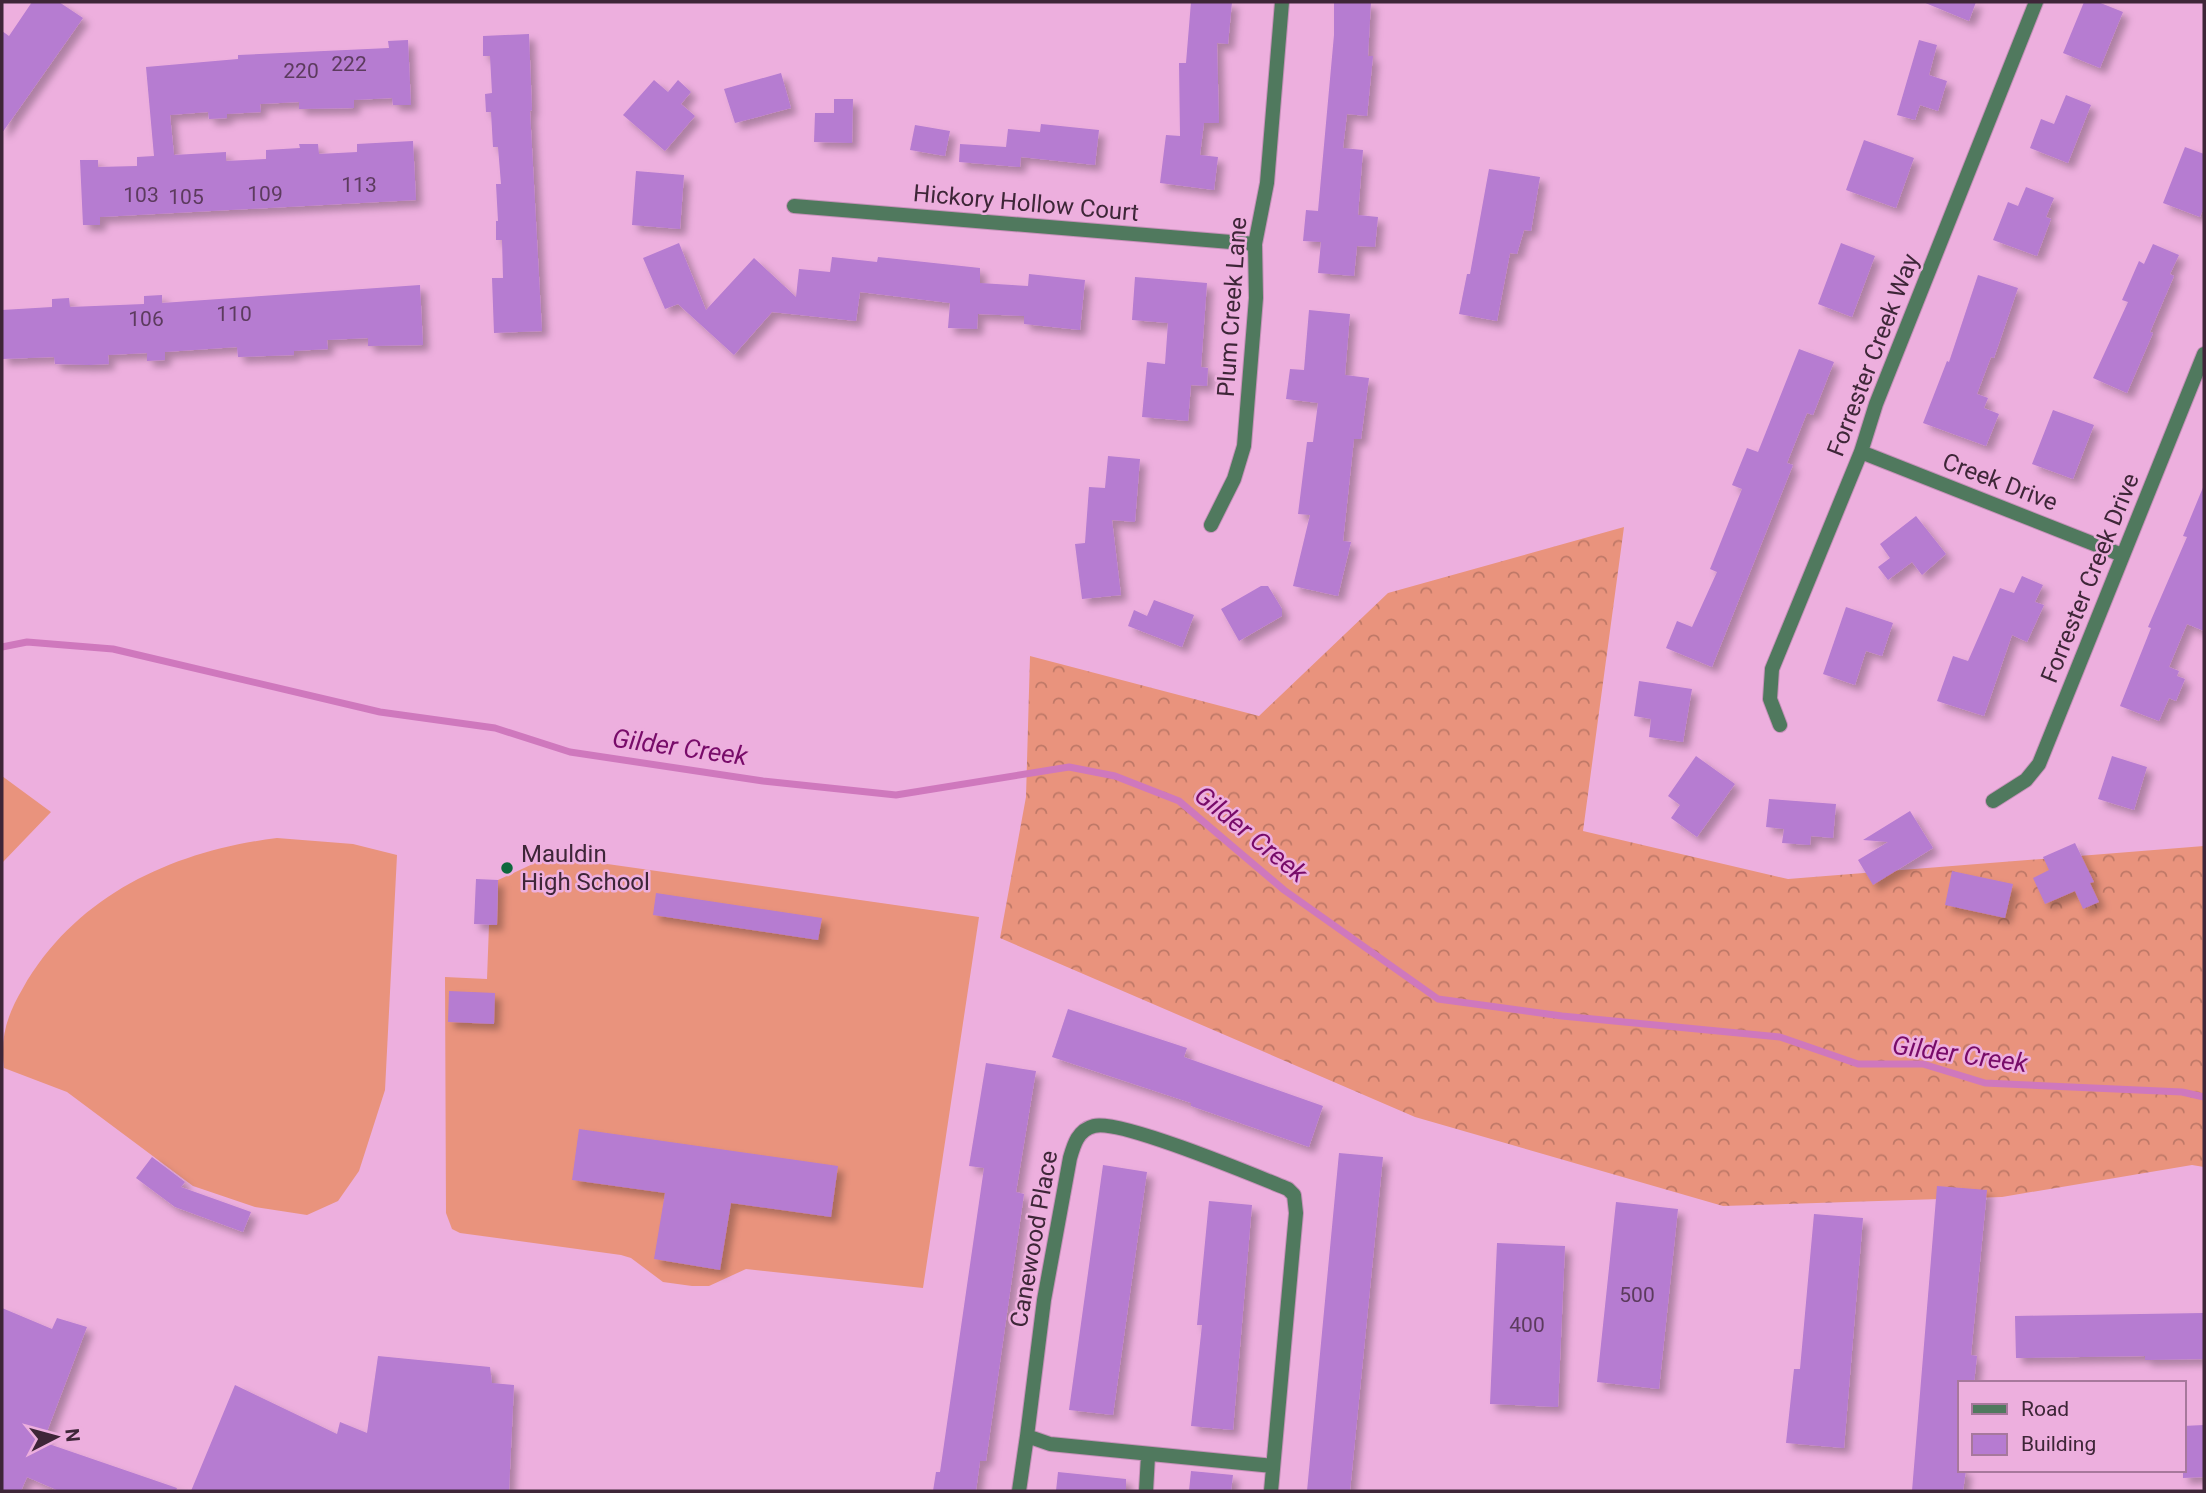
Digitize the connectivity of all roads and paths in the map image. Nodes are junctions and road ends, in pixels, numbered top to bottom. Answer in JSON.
{"nodes":[{"id":1,"x":1282,"y":2,"type":"edge"},
{"id":2,"x":2036,"y":2,"type":"edge"},
{"id":3,"x":794,"y":206,"type":"dead end"},
{"id":4,"x":1255,"y":244,"type":"junction"},
{"id":5,"x":2204,"y":354,"type":"edge"},
{"id":6,"x":1861,"y":452,"type":"junction"},
{"id":7,"x":1211,"y":525,"type":"dead end"},
{"id":8,"x":2122,"y":555,"type":"junction"},
{"id":9,"x":1780,"y":725,"type":"dead end"},
{"id":10,"x":1993,"y":801,"type":"dead end"},
{"id":11,"x":1027,"y":1436,"type":"junction"},
{"id":12,"x":1148,"y":1456,"type":"junction"},
{"id":13,"x":1273,"y":1466,"type":"junction"},
{"id":14,"x":1019,"y":1491,"type":"edge"},
{"id":15,"x":1146,"y":1491,"type":"edge"},
{"id":16,"x":1271,"y":1491,"type":"edge"}],
"edges":[{"from":1,"to":4,"type":"street","name":"Plum Creek Lane"},
{"from":2,"to":6,"type":"street","name":"Forrester Creek Way"},
{"from":3,"to":4,"type":"street","name":"Hickory Hollow Court"},
{"from":4,"to":7,"type":"street","name":"Plum Creek Lane"},
{"from":5,"to":8,"type":"street","name":"Forrester Creek Drive"},
{"from":6,"to":8,"type":"street","name":"Creek Drive"},
{"from":6,"to":9,"type":"street","name":"Forrester Creek Way"},
{"from":8,"to":10,"type":"street","name":"Forrester Creek Drive"},
{"from":11,"to":12,"type":"street"},
{"from":11,"to":13,"type":"street","name":"Canewood Place"},
{"from":11,"to":14,"type":"street","name":"Canewood Place"},
{"from":12,"to":13,"type":"street"},
{"from":12,"to":15,"type":"street"},
{"from":13,"to":16,"type":"street","name":"Canewood Place"}]}
